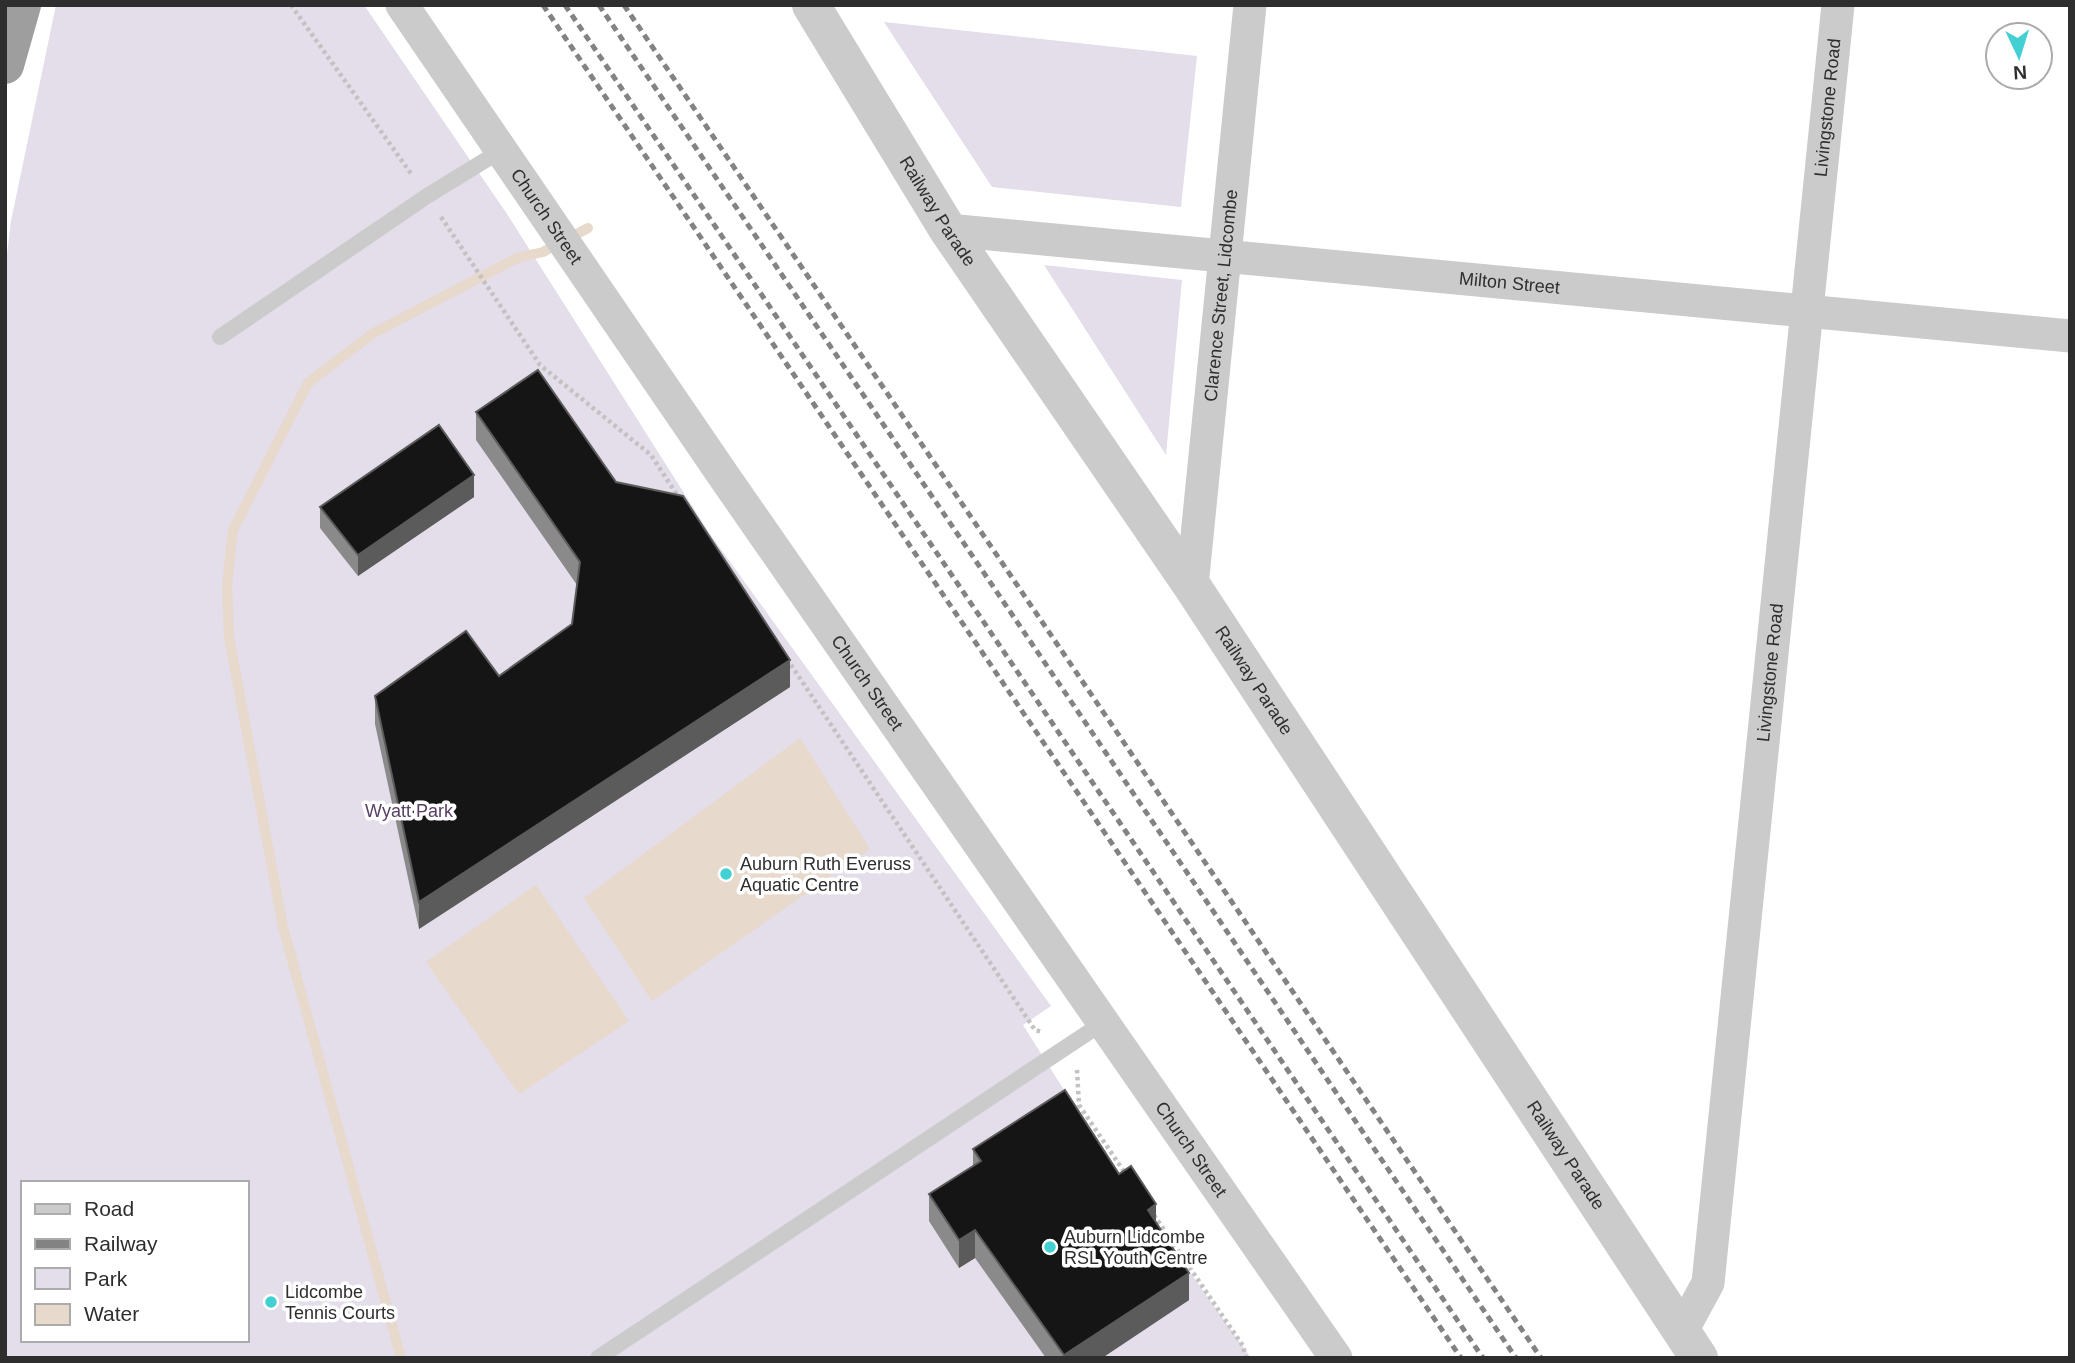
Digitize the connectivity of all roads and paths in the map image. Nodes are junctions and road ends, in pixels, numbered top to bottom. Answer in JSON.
{"nodes":[{"id":1,"x":22,"y":5,"type":"edge"},
{"id":2,"x":291,"y":5,"type":"edge"},
{"id":3,"x":402,"y":5,"type":"edge"},
{"id":4,"x":811,"y":5,"type":"edge"},
{"id":5,"x":1250,"y":5,"type":"edge"},
{"id":6,"x":1838,"y":5,"type":"edge"},
{"id":7,"x":5,"y":65,"type":"edge"},
{"id":8,"x":502,"y":150,"type":"junction"},
{"id":9,"x":427,"y":196,"type":"junction"},
{"id":10,"x":947,"y":229,"type":"junction"},
{"id":11,"x":1223,"y":255,"type":"junction"},
{"id":12,"x":1807,"y":311,"type":"junction"},
{"id":13,"x":2070,"y":336,"type":"edge"},
{"id":14,"x":220,"y":337,"type":"dead end"},
{"id":15,"x":680,"y":499,"type":"edge"},
{"id":16,"x":1192,"y":586,"type":"junction"},
{"id":17,"x":784,"y":654,"type":"edge"},
{"id":18,"x":1104,"y":1023,"type":"junction"},
{"id":19,"x":1065,"y":1047,"type":"junction"},
{"id":20,"x":1134,"y":1186,"type":"edge"},
{"id":21,"x":1149,"y":1209,"type":"edge"},
{"id":22,"x":1690,"y":1345,"type":"edge"},
{"id":23,"x":598,"y":1358,"type":"edge"},
{"id":24,"x":1246,"y":1358,"type":"edge"},
{"id":25,"x":1336,"y":1358,"type":"edge"}],
"edges":[{"from":1,"to":7,"type":"highway"},
{"from":2,"to":9,"type":"path"},
{"from":3,"to":8,"type":"street","name":"Church Street"},
{"from":4,"to":10,"type":"street","name":"Railway Parade"},
{"from":5,"to":11,"type":"street","name":"Clarence Street, Lidcombe"},
{"from":6,"to":12,"type":"street","name":"Livingstone Road"},
{"from":8,"to":9,"type":"lane"},
{"from":8,"to":18,"type":"street","name":"Church Street"},
{"from":9,"to":14,"type":"lane"},
{"from":9,"to":15,"type":"path"},
{"from":10,"to":11,"type":"street","name":"Milton Street"},
{"from":10,"to":16,"type":"street","name":"Railway Parade"},
{"from":11,"to":12,"type":"street","name":"Milton Street"},
{"from":11,"to":16,"type":"street","name":"Clarence Street, Lidcombe"},
{"from":12,"to":13,"type":"street","name":"Milton Street"},
{"from":12,"to":22,"type":"street","name":"Livingstone Road"},
{"from":16,"to":22,"type":"street","name":"Railway Parade"},
{"from":17,"to":19,"type":"path"},
{"from":18,"to":19,"type":"lane"},
{"from":18,"to":25,"type":"street","name":"Church Street"},
{"from":19,"to":20,"type":"path"},
{"from":19,"to":23,"type":"lane"},
{"from":21,"to":24,"type":"path"}]}
